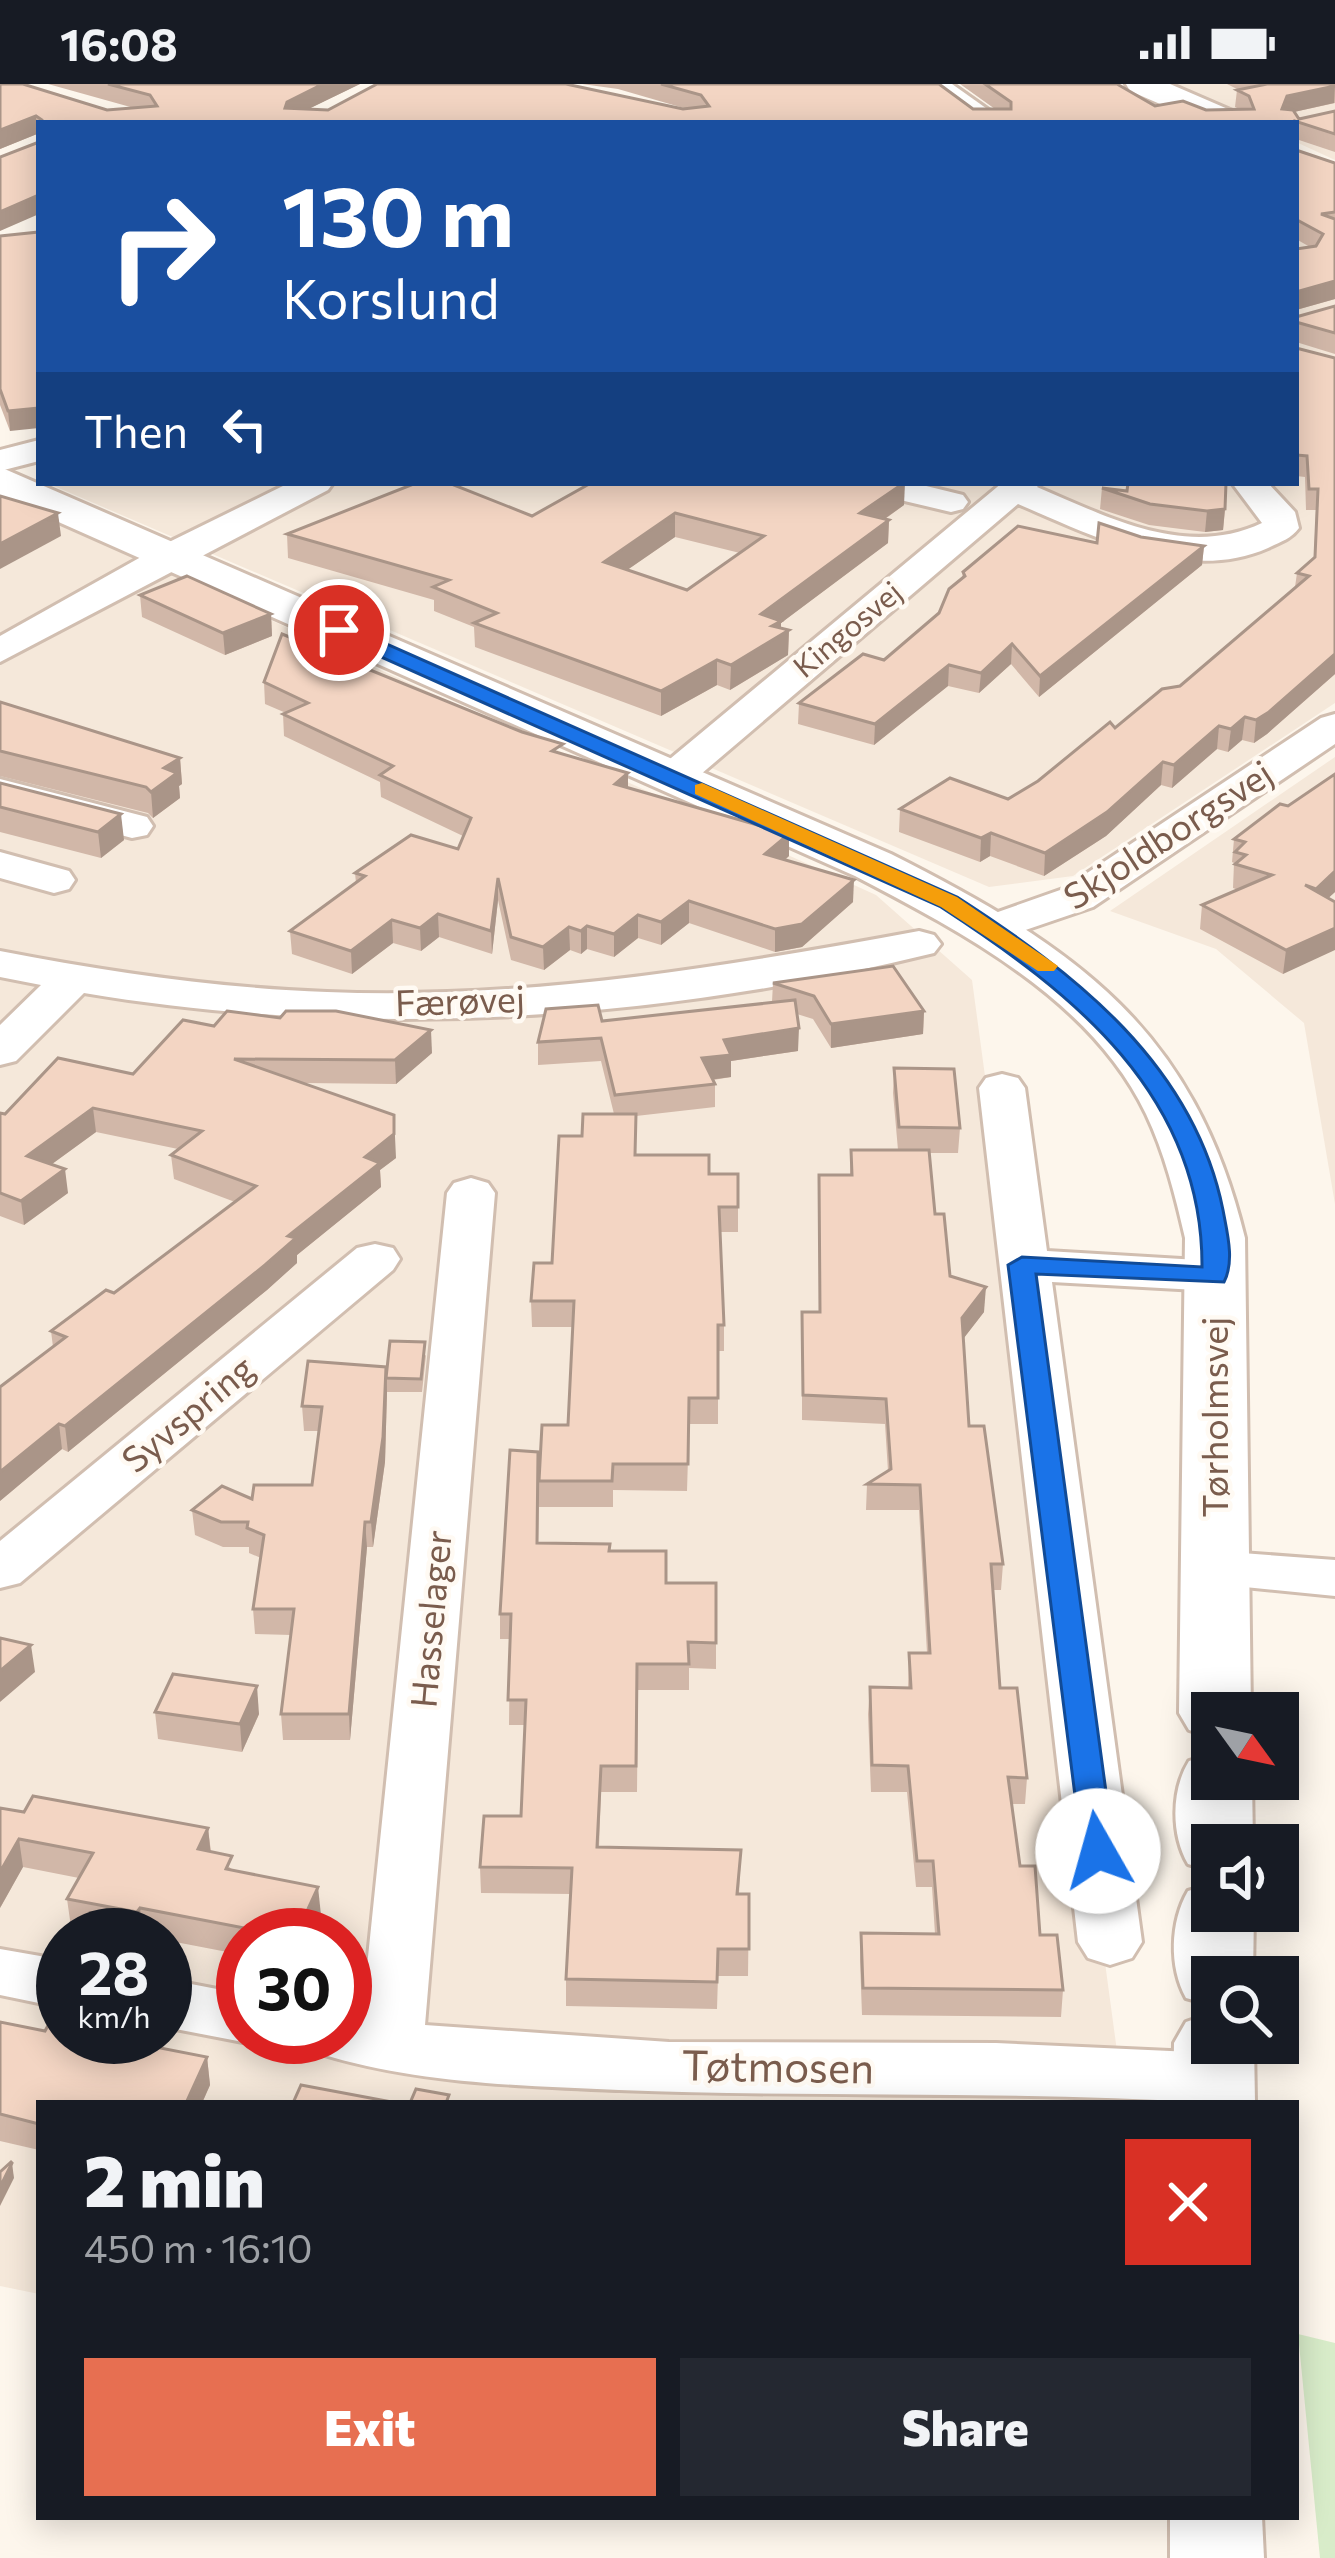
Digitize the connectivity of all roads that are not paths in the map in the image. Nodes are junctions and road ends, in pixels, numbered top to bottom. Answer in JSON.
{"nodes":[{"id":1,"x":934,"y":84,"type":"edge"},
{"id":2,"x":1142,"y":84,"type":"edge"},
{"id":3,"x":988,"y":120,"type":"edge"},
{"id":4,"x":1225,"y":120,"type":"edge"},
{"id":5,"x":36,"y":451,"type":"edge"},
{"id":6,"x":0,"y":461,"type":"edge"},
{"id":7,"x":0,"y":480,"type":"edge"},
{"id":8,"x":310,"y":486,"type":"edge"},
{"id":9,"x":883,"y":486,"type":"edge"},
{"id":10,"x":1018,"y":486,"type":"edge"},
{"id":11,"x":1252,"y":486,"type":"edge"},
{"id":12,"x":951,"y":502,"type":"dead end"},
{"id":13,"x":170,"y":556,"type":"junction"},
{"id":14,"x":0,"y":651,"type":"edge"},
{"id":15,"x":1335,"y":726,"type":"edge"},
{"id":16,"x":673,"y":777,"type":"junction"},
{"id":17,"x":0,"y":791,"type":"edge"},
{"id":18,"x":132,"y":826,"type":"dead end"},
{"id":19,"x":0,"y":866,"type":"edge"},
{"id":20,"x":54,"y":880,"type":"dead end"},
{"id":21,"x":993,"y":928,"type":"junction"},
{"id":22,"x":919,"y":944,"type":"dead end"},
{"id":23,"x":0,"y":964,"type":"edge"},
{"id":24,"x":73,"y":978,"type":"junction"},
{"id":25,"x":0,"y":1051,"type":"edge"},
{"id":26,"x":1002,"y":1088,"type":"dead end"},
{"id":27,"x":471,"y":1193,"type":"dead end"},
{"id":28,"x":375,"y":1259,"type":"dead end"},
{"id":29,"x":1022,"y":1265,"type":"junction"},
{"id":30,"x":1215,"y":1276,"type":"junction"},
{"id":31,"x":1215,"y":1569,"type":"junction"},
{"id":32,"x":0,"y":1570,"type":"edge"},
{"id":33,"x":1335,"y":1579,"type":"edge"},
{"id":34,"x":1215,"y":1692,"type":"edge"},
{"id":35,"x":1110,"y":1942,"type":"dead end"},
{"id":36,"x":0,"y":1972,"type":"edge"},
{"id":37,"x":36,"y":1979,"type":"edge"},
{"id":38,"x":372,"y":2009,"type":"edge"},
{"id":39,"x":372,"y":2042,"type":"edge"},
{"id":40,"x":1214,"y":2075,"type":"edge"},
{"id":41,"x":1216,"y":2520,"type":"edge"},
{"id":42,"x":1216,"y":2558,"type":"edge"}],
"edges":[{"from":1,"to":3,"type":"street"},
{"from":2,"to":4,"type":"street"},
{"from":5,"to":6,"type":"street"},
{"from":7,"to":13,"type":"street","name":"Tørholmsvej"},
{"from":8,"to":13,"type":"street"},
{"from":9,"to":12,"type":"street"},
{"from":10,"to":11,"type":"street"},
{"from":10,"to":16,"type":"street","name":"Kingosvej"},
{"from":13,"to":14,"type":"street"},
{"from":13,"to":16,"type":"street","name":"Tørholmsvej"},
{"from":15,"to":21,"type":"street","name":"Skjoldborgsvej"},
{"from":16,"to":21,"type":"street","name":"Tørholmsvej"},
{"from":17,"to":18,"type":"street"},
{"from":19,"to":20,"type":"street"},
{"from":21,"to":30,"type":"street","name":"Tørholmsvej"},
{"from":22,"to":24,"type":"street","name":"Færøvej"},
{"from":23,"to":24,"type":"street","name":"Færøvej"},
{"from":24,"to":25,"type":"street"},
{"from":26,"to":29,"type":"street"},
{"from":27,"to":38,"type":"street","name":"Hasselager"},
{"from":28,"to":32,"type":"street","name":"Syvspring"},
{"from":29,"to":30,"type":"street"},
{"from":29,"to":35,"type":"street"},
{"from":30,"to":31,"type":"street","name":"Tørholmsvej"},
{"from":31,"to":33,"type":"street"},
{"from":31,"to":34,"type":"street","name":"Tørholmsvej"},
{"from":36,"to":37,"type":"street"},
{"from":39,"to":40,"type":"street","name":"Tøtmosen"},
{"from":41,"to":42,"type":"street"}]}
